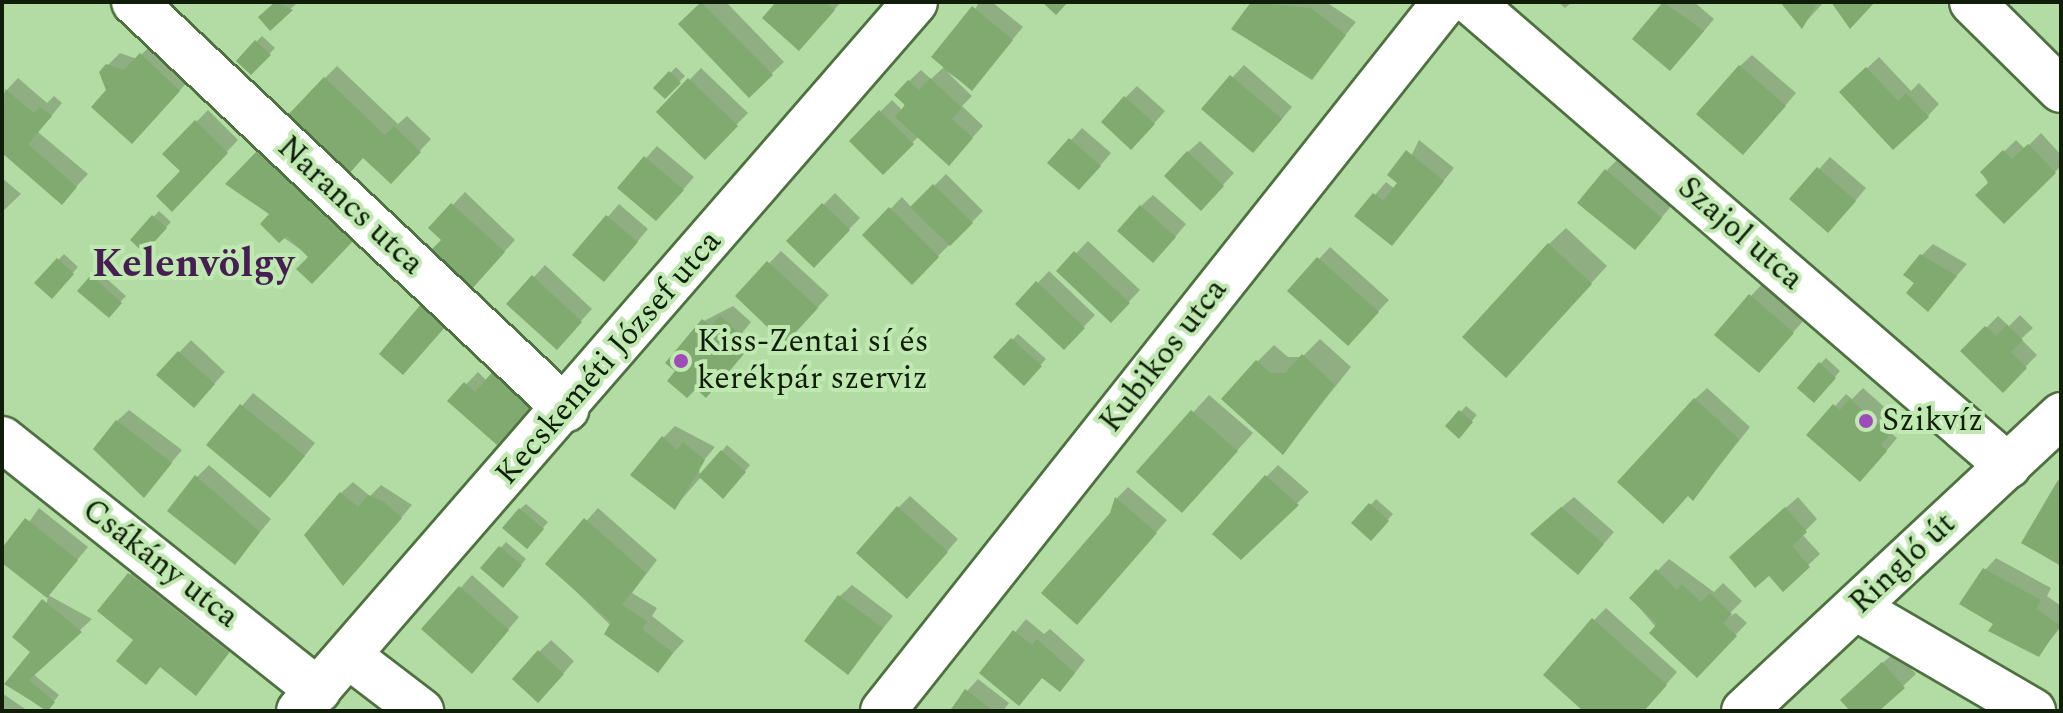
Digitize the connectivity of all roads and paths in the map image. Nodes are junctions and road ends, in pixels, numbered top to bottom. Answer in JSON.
{"nodes":[{"id":1,"x":134,"y":2,"type":"edge"},
{"id":2,"x":915,"y":2,"type":"edge"},
{"id":3,"x":1445,"y":2,"type":"edge"},
{"id":4,"x":1471,"y":2,"type":"edge"},
{"id":5,"x":1972,"y":2,"type":"edge"},
{"id":6,"x":2056,"y":68,"type":"edge"},
{"id":7,"x":566,"y":409,"type":"junction"},
{"id":8,"x":2061,"y":415,"type":"edge"},
{"id":9,"x":2,"y":439,"type":"edge"},
{"id":10,"x":2008,"y":466,"type":"junction"},
{"id":11,"x":1856,"y":608,"type":"junction"},
{"id":12,"x":349,"y":656,"type":"junction"},
{"id":13,"x":309,"y":700,"type":"edge"},
{"id":14,"x":421,"y":711,"type":"edge"},
{"id":15,"x":883,"y":711,"type":"edge"},
{"id":16,"x":1744,"y":711,"type":"edge"},
{"id":17,"x":2033,"y":711,"type":"edge"}],
"edges":[{"from":1,"to":7,"type":"street","name":"Narancs utca"},
{"from":2,"to":7,"type":"street","name":"Kecskeméti József utca"},
{"from":3,"to":15,"type":"street","name":"Kubikos utca"},
{"from":4,"to":10,"type":"street","name":"Szajol utca"},
{"from":5,"to":6,"type":"street"},
{"from":7,"to":12,"type":"street","name":"Kecskeméti József utca"},
{"from":8,"to":10,"type":"street","name":"Ringló út"},
{"from":9,"to":13,"type":"street","name":"Csákány utca"},
{"from":10,"to":11,"type":"street","name":"Ringló út"},
{"from":11,"to":16,"type":"street","name":"Ringló út"},
{"from":11,"to":17,"type":"street"},
{"from":12,"to":13,"type":"street","name":"Kecskeméti József utca"},
{"from":12,"to":14,"type":"street"}]}
